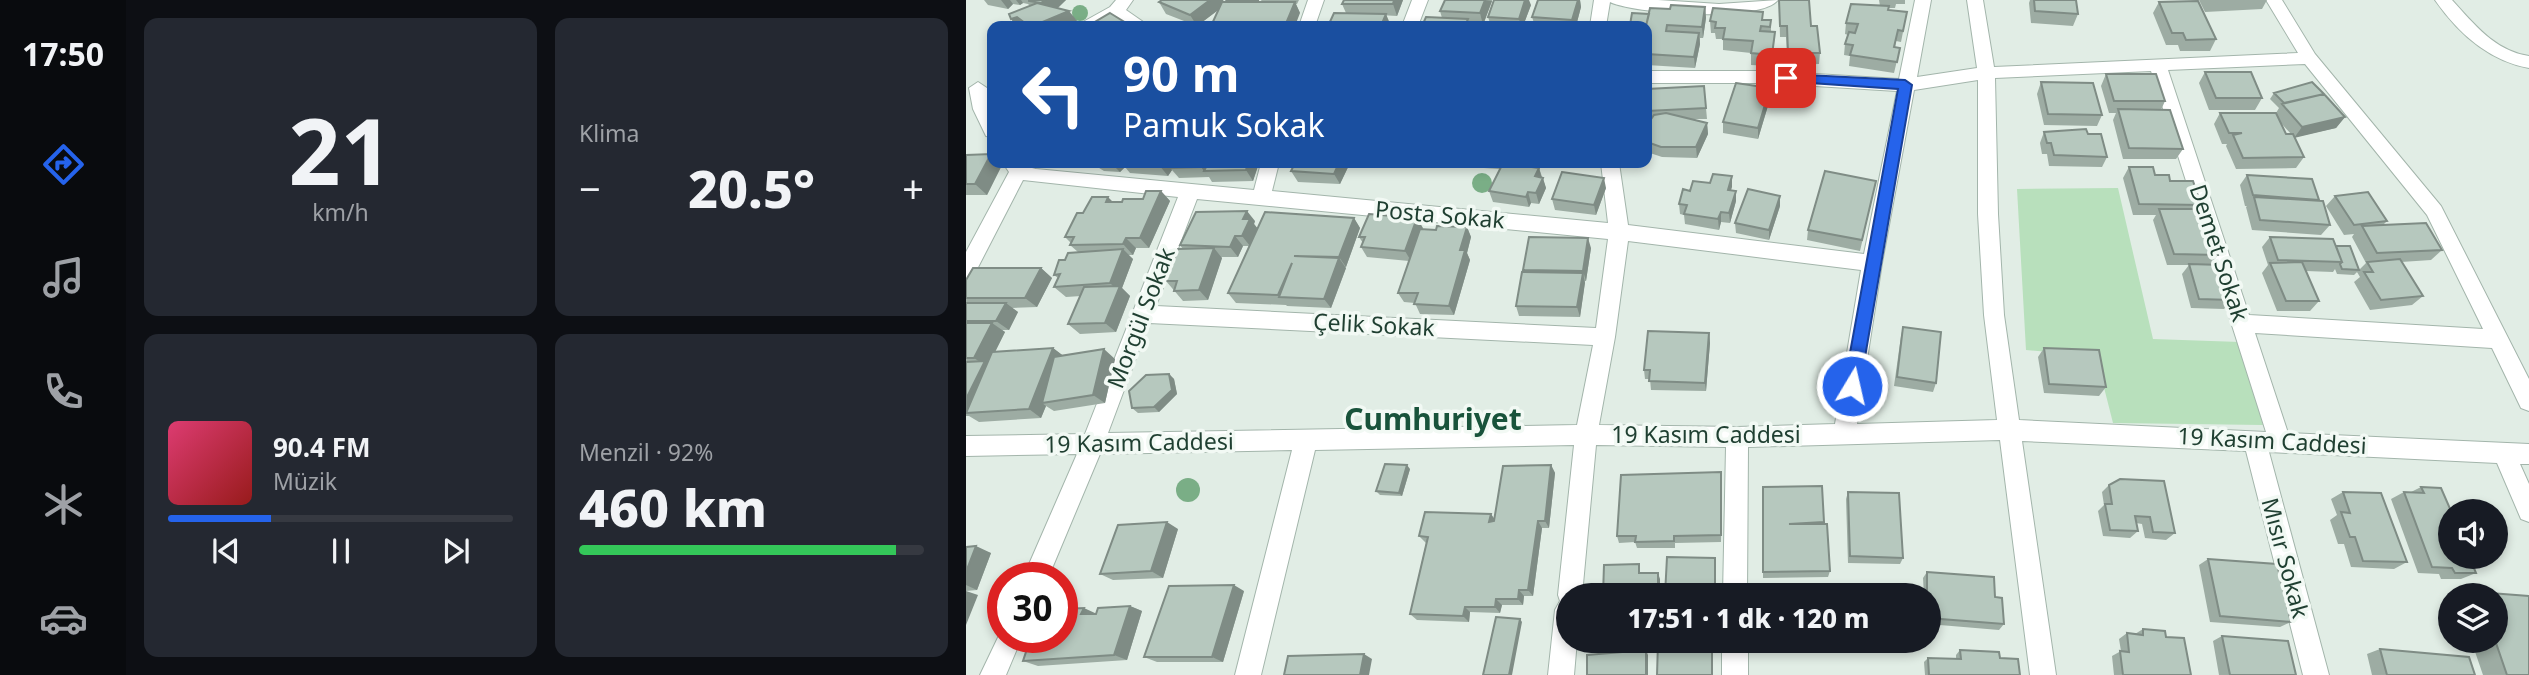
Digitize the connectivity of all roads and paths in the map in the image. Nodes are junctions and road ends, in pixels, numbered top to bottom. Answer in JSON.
{"nodes":[{"id":1,"x":1316,"y":0,"type":"edge"},
{"id":2,"x":1420,"y":0,"type":"edge"},
{"id":3,"x":1602,"y":0,"type":"edge"},
{"id":4,"x":1616,"y":0,"type":"edge"},
{"id":5,"x":1770,"y":0,"type":"edge"},
{"id":6,"x":1923,"y":0,"type":"edge"},
{"id":7,"x":1975,"y":0,"type":"edge"},
{"id":8,"x":2274,"y":0,"type":"edge"},
{"id":9,"x":2443,"y":0,"type":"edge"},
{"id":10,"x":1120,"y":6,"type":"edge"},
{"id":11,"x":1097,"y":21,"type":"edge"},
{"id":12,"x":1136,"y":21,"type":"edge"},
{"id":13,"x":1309,"y":21,"type":"edge"},
{"id":14,"x":1412,"y":21,"type":"edge"},
{"id":15,"x":1599,"y":21,"type":"edge"},
{"id":16,"x":2309,"y":58,"type":"junction"},
{"id":17,"x":2529,"y":62,"type":"edge"},
{"id":18,"x":2158,"y":65,"type":"junction"},
{"id":19,"x":1986,"y":73,"type":"junction"},
{"id":20,"x":1652,"y":77,"type":"edge"},
{"id":21,"x":1905,"y":85,"type":"junction"},
{"id":22,"x":979,"y":87,"type":"edge"},
{"id":23,"x":987,"y":120,"type":"edge"},
{"id":24,"x":1015,"y":168,"type":"edge"},
{"id":25,"x":1017,"y":168,"type":"edge"},
{"id":26,"x":1269,"y":168,"type":"edge"},
{"id":27,"x":1611,"y":168,"type":"edge"},
{"id":28,"x":1190,"y":191,"type":"junction"},
{"id":29,"x":1261,"y":198,"type":"junction"},
{"id":30,"x":1619,"y":232,"type":"junction"},
{"id":31,"x":1872,"y":263,"type":"junction"},
{"id":32,"x":966,"y":271,"type":"edge"},
{"id":33,"x":1143,"y":314,"type":"junction"},
{"id":34,"x":2241,"y":323,"type":"junction"},
{"id":35,"x":1605,"y":337,"type":"junction"},
{"id":36,"x":2498,"y":339,"type":"junction"},
{"id":37,"x":2529,"y":401,"type":"edge"},
{"id":38,"x":2008,"y":430,"type":"junction"},
{"id":39,"x":1587,"y":435,"type":"junction"},
{"id":40,"x":1844,"y":435,"type":"junction"},
{"id":41,"x":1737,"y":437,"type":"junction"},
{"id":42,"x":1307,"y":439,"type":"junction"},
{"id":43,"x":2254,"y":440,"type":"junction"},
{"id":44,"x":2280,"y":441,"type":"junction"},
{"id":45,"x":1092,"y":445,"type":"junction"},
{"id":46,"x":966,"y":446,"type":"edge"},
{"id":47,"x":2504,"y":453,"type":"junction"},
{"id":48,"x":2529,"y":454,"type":"edge"},
{"id":49,"x":2529,"y":511,"type":"edge"},
{"id":50,"x":1042,"y":562,"type":"edge"},
{"id":51,"x":1571,"y":583,"type":"edge"},
{"id":52,"x":1735,"y":583,"type":"edge"},
{"id":53,"x":1002,"y":653,"type":"edge"},
{"id":54,"x":1563,"y":653,"type":"edge"},
{"id":55,"x":1735,"y":653,"type":"edge"},
{"id":56,"x":993,"y":675,"type":"edge"},
{"id":57,"x":1248,"y":675,"type":"edge"},
{"id":58,"x":1561,"y":675,"type":"edge"},
{"id":59,"x":1735,"y":675,"type":"edge"},
{"id":60,"x":2043,"y":675,"type":"edge"},
{"id":61,"x":2316,"y":675,"type":"edge"}],
"edges":[{"from":1,"to":13,"type":"street"},
{"from":2,"to":14,"type":"street"},
{"from":3,"to":15,"type":"street"},
{"from":4,"to":5,"type":"street"},
{"from":6,"to":21,"type":"street"},
{"from":7,"to":19,"type":"street"},
{"from":8,"to":16,"type":"street"},
{"from":9,"to":17,"type":"street"},
{"from":10,"to":11,"type":"street"},
{"from":10,"to":12,"type":"street"},
{"from":16,"to":18,"type":"street"},
{"from":16,"to":36,"type":"street"},
{"from":18,"to":19,"type":"street"},
{"from":18,"to":34,"type":"street","name":"Demet Sokak"},
{"from":19,"to":21,"type":"street"},
{"from":19,"to":38,"type":"street"},
{"from":20,"to":21,"type":"street"},
{"from":21,"to":31,"type":"street"},
{"from":22,"to":23,"type":"street"},
{"from":24,"to":32,"type":"street"},
{"from":25,"to":28,"type":"street","name":"Posta Sokak"},
{"from":26,"to":29,"type":"street"},
{"from":27,"to":30,"type":"street"},
{"from":28,"to":29,"type":"street","name":"Posta Sokak"},
{"from":28,"to":33,"type":"street","name":"Morgül Sokak"},
{"from":29,"to":30,"type":"street","name":"Posta Sokak"},
{"from":30,"to":31,"type":"street","name":"Posta Sokak"},
{"from":30,"to":35,"type":"street"},
{"from":31,"to":40,"type":"street"},
{"from":33,"to":35,"type":"street","name":"Çelik Sokak"},
{"from":33,"to":45,"type":"street","name":"Morgül Sokak"},
{"from":34,"to":36,"type":"street"},
{"from":34,"to":44,"type":"street","name":"Demet Sokak"},
{"from":35,"to":39,"type":"street"},
{"from":36,"to":37,"type":"street"},
{"from":38,"to":40,"type":"street","name":"19 Kasım Caddesi"},
{"from":38,"to":43,"type":"street","name":"19 Kasım Caddesi"},
{"from":38,"to":60,"type":"street"},
{"from":39,"to":41,"type":"street","name":"19 Kasım Caddesi"},
{"from":39,"to":42,"type":"street","name":"19 Kasım Caddesi"},
{"from":39,"to":51,"type":"street"},
{"from":40,"to":41,"type":"street","name":"19 Kasım Caddesi"},
{"from":41,"to":52,"type":"street"},
{"from":42,"to":45,"type":"street","name":"19 Kasım Caddesi"},
{"from":42,"to":57,"type":"street"},
{"from":43,"to":44,"type":"street","name":"19 Kasım Caddesi"},
{"from":43,"to":61,"type":"street","name":"Mısır Sokak"},
{"from":44,"to":47,"type":"street","name":"19 Kasım Caddesi"},
{"from":45,"to":46,"type":"street","name":"19 Kasım Caddesi"},
{"from":45,"to":50,"type":"street","name":"Morgül Sokak"},
{"from":47,"to":48,"type":"street","name":"19 Kasım Caddesi"},
{"from":47,"to":49,"type":"street"},
{"from":53,"to":56,"type":"street"},
{"from":54,"to":58,"type":"street"},
{"from":55,"to":59,"type":"street"}]}
